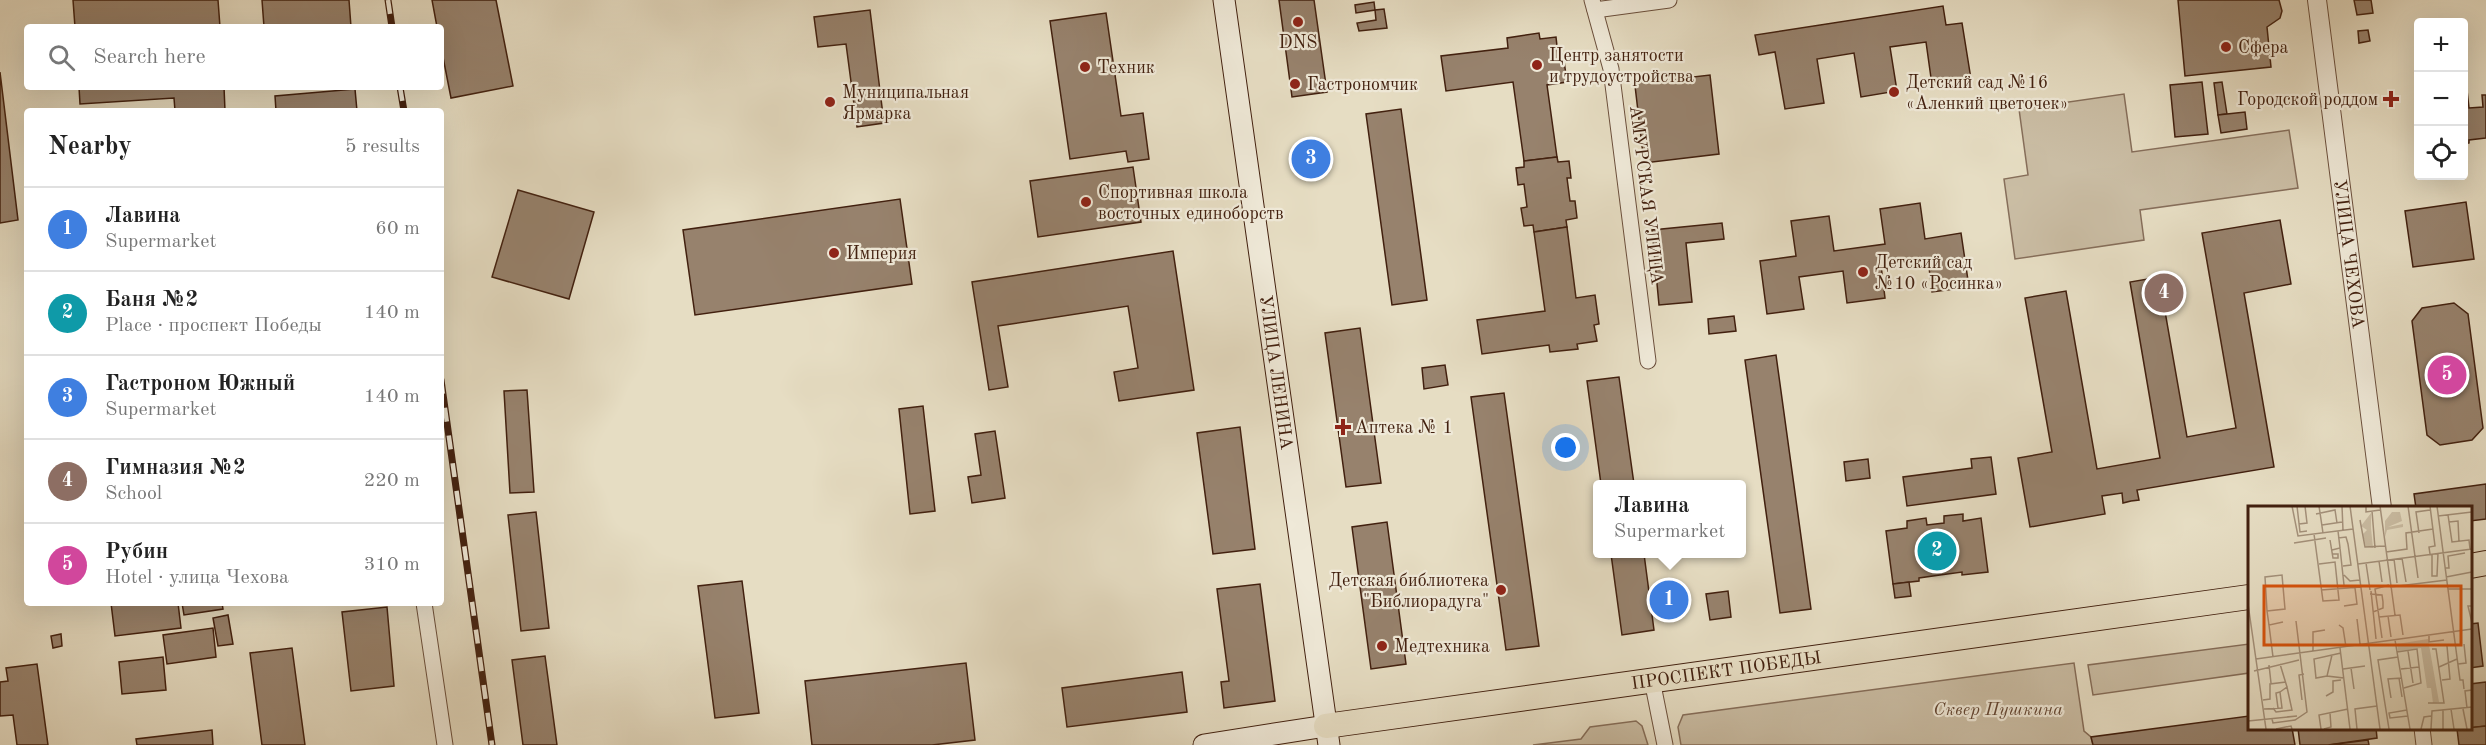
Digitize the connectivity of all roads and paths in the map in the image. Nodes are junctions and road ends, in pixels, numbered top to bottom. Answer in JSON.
{"nodes":[{"id":1,"x":1224,"y":0,"type":"edge"},
{"id":2,"x":1669,"y":0,"type":"edge"},
{"id":3,"x":2317,"y":0,"type":"edge"},
{"id":4,"x":1594,"y":5,"type":"edge"},
{"id":5,"x":1648,"y":361,"type":"dead end"},
{"id":6,"x":2382,"y":506,"type":"edge"},
{"id":7,"x":2486,"y":563,"type":"edge"},
{"id":8,"x":2471,"y":566,"type":"edge"},
{"id":9,"x":2248,"y":597,"type":"edge"},
{"id":10,"x":424,"y":606,"type":"edge"},
{"id":11,"x":1652,"y":680,"type":"junction"},
{"id":12,"x":2422,"y":730,"type":"edge"},
{"id":13,"x":1328,"y":736,"type":"edge"},
{"id":14,"x":445,"y":745,"type":"edge"},
{"id":15,"x":1204,"y":745,"type":"edge"},
{"id":16,"x":1665,"y":745,"type":"edge"},
{"id":17,"x":2424,"y":745,"type":"edge"}],
"edges":[{"from":1,"to":13,"type":"main road","name":"УЛИЦА ЛЕНИНА"},
{"from":2,"to":4,"type":"street"},
{"from":3,"to":6,"type":"street","name":"УЛИЦА ЧЕХОВА"},
{"from":4,"to":5,"type":"street","name":"АМУРСКАЯ УЛИЦА"},
{"from":7,"to":8,"type":"main road"},
{"from":9,"to":11,"type":"main road","name":"ПРОСПЕКТ ПОБЕДЫ"},
{"from":10,"to":14,"type":"street"},
{"from":11,"to":13,"type":"main road","name":"ПРОСПЕКТ ПОБЕДЫ"},
{"from":11,"to":16,"type":"street"},
{"from":12,"to":17,"type":"street"},
{"from":13,"to":15,"type":"main road","name":"ПРОСПЕКТ ПОБЕДЫ"}]}
